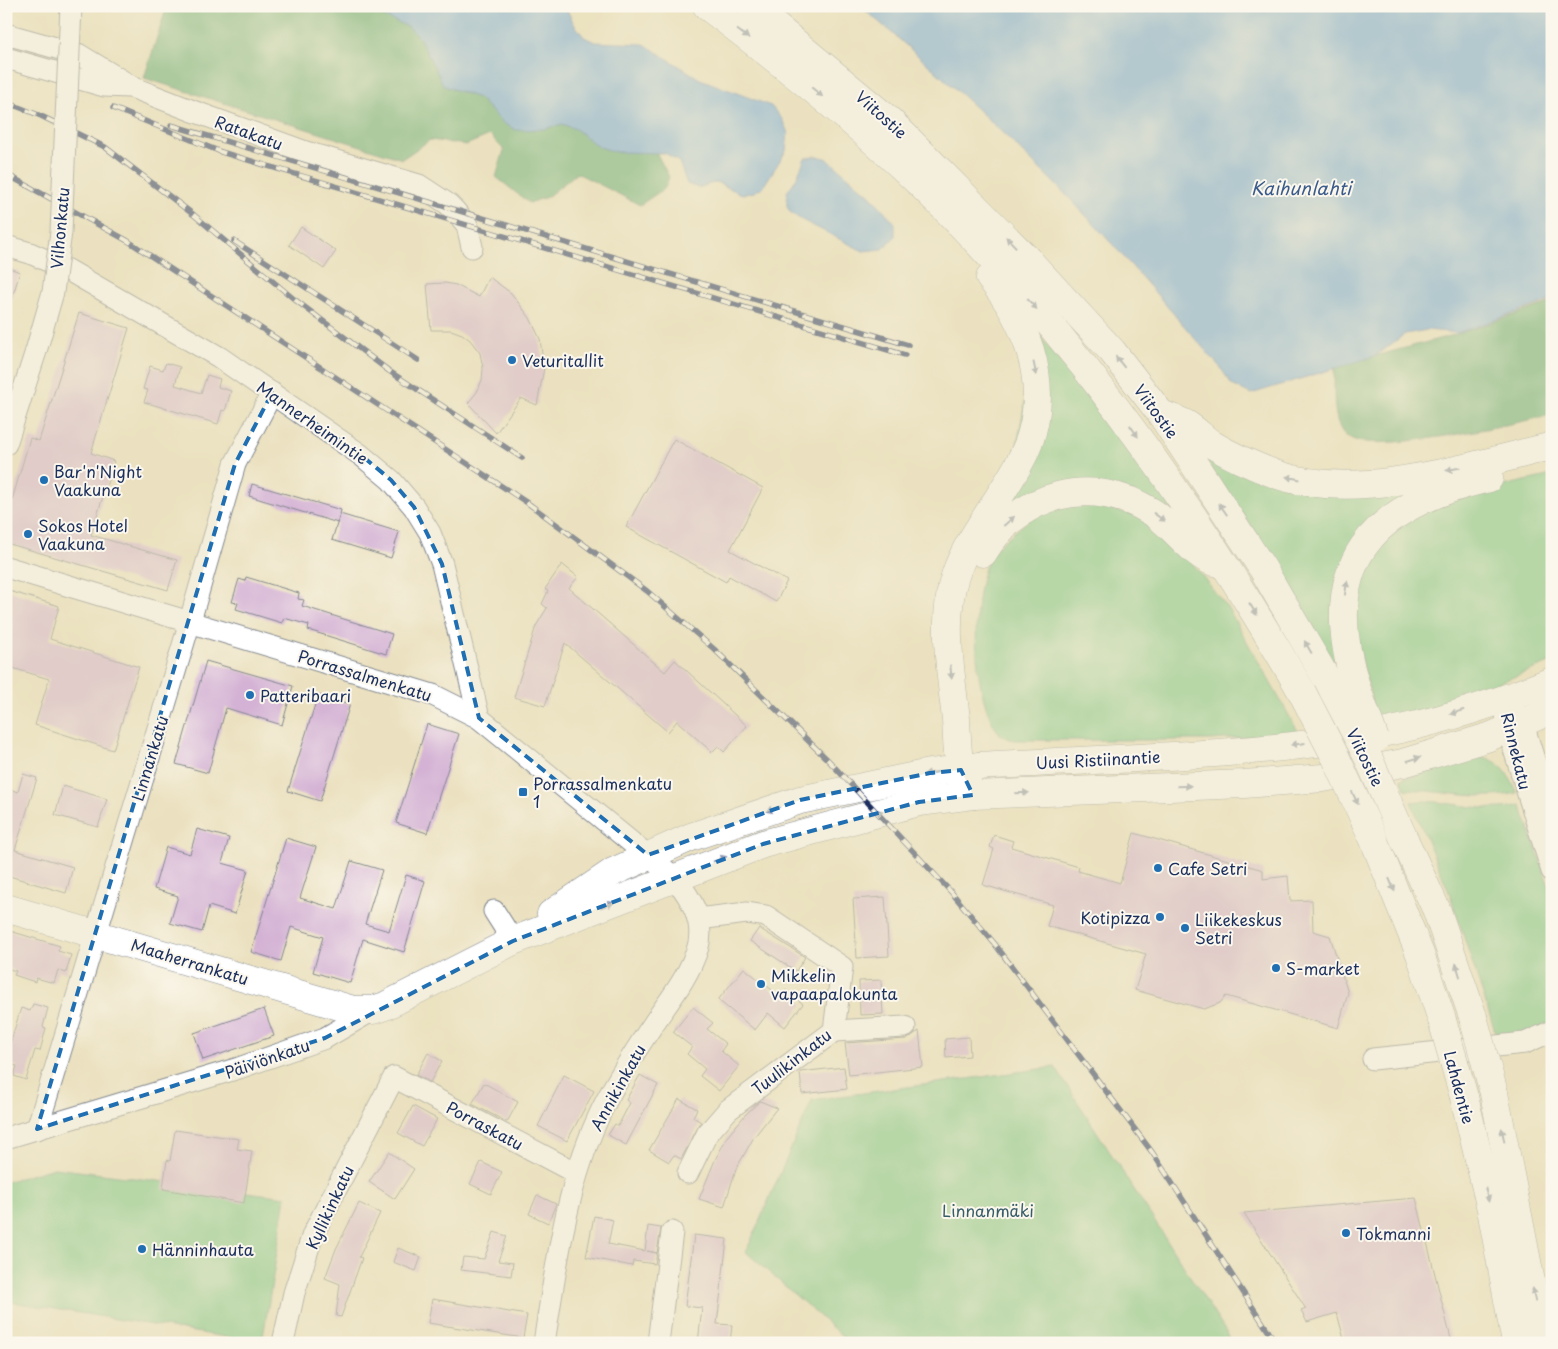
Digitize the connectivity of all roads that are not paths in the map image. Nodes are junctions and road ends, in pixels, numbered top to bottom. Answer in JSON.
{"nodes":[{"id":1,"x":71,"y":6,"type":"edge"},
{"id":2,"x":707,"y":6,"type":"edge"},
{"id":3,"x":751,"y":6,"type":"edge"},
{"id":4,"x":775,"y":6,"type":"edge"},
{"id":5,"x":6,"y":34,"type":"edge"},
{"id":6,"x":6,"y":58,"type":"edge"},
{"id":7,"x":134,"y":88,"type":"junction"},
{"id":8,"x":857,"y":91,"type":"junction"},
{"id":9,"x":917,"y":182,"type":"junction"},
{"id":10,"x":6,"y":246,"type":"edge"},
{"id":11,"x":472,"y":247,"type":"dead end"},
{"id":12,"x":272,"y":393,"type":"junction"},
{"id":13,"x":1161,"y":414,"type":"junction"},
{"id":14,"x":6,"y":444,"type":"edge"},
{"id":15,"x":1552,"y":446,"type":"edge"},
{"id":16,"x":1552,"y":465,"type":"edge"},
{"id":17,"x":6,"y":567,"type":"edge"},
{"id":18,"x":1227,"y":568,"type":"junction"},
{"id":19,"x":190,"y":623,"type":"junction"},
{"id":20,"x":1552,"y":681,"type":"edge"},
{"id":21,"x":1344,"y":688,"type":"junction"},
{"id":22,"x":1504,"y":698,"type":"junction"},
{"id":23,"x":1552,"y":710,"type":"edge"},
{"id":24,"x":479,"y":718,"type":"junction"},
{"id":25,"x":1515,"y":726,"type":"junction"},
{"id":26,"x":970,"y":768,"type":"junction"},
{"id":27,"x":973,"y":795,"type":"junction"},
{"id":28,"x":1544,"y":811,"type":"edge"},
{"id":29,"x":1374,"y":840,"type":"joint"},
{"id":30,"x":648,"y":856,"type":"junction"},
{"id":31,"x":1552,"y":872,"type":"edge"},
{"id":32,"x":675,"y":878,"type":"junction"},
{"id":33,"x":6,"y":908,"type":"edge"},
{"id":34,"x":494,"y":911,"type":"dead end"},
{"id":35,"x":1438,"y":911,"type":"joint"},
{"id":36,"x":698,"y":919,"type":"junction"},
{"id":37,"x":96,"y":934,"type":"junction"},
{"id":38,"x":513,"y":941,"type":"junction"},
{"id":39,"x":373,"y":1010,"type":"junction"},
{"id":40,"x":905,"y":1027,"type":"dead end"},
{"id":41,"x":834,"y":1031,"type":"junction"},
{"id":42,"x":1552,"y":1031,"type":"edge"},
{"id":43,"x":1525,"y":1043,"type":"junction"},
{"id":44,"x":1552,"y":1048,"type":"edge"},
{"id":45,"x":1373,"y":1059,"type":"dead end"},
{"id":46,"x":394,"y":1077,"type":"joint"},
{"id":47,"x":37,"y":1129,"type":"junction"},
{"id":48,"x":6,"y":1138,"type":"edge"},
{"id":49,"x":576,"y":1173,"type":"junction"},
{"id":50,"x":688,"y":1173,"type":"dead end"},
{"id":51,"x":672,"y":1232,"type":"dead end"},
{"id":52,"x":282,"y":1343,"type":"edge"},
{"id":53,"x":544,"y":1343,"type":"edge"},
{"id":54,"x":658,"y":1343,"type":"edge"},
{"id":55,"x":1516,"y":1343,"type":"edge"},
{"id":56,"x":1543,"y":1343,"type":"edge"}],
"edges":[{"from":1,"to":14,"type":"street","name":"Vilhonkatu","bridge":true},
{"from":2,"to":9,"type":"main road","name":"Viitostie","one_way":true},
{"from":3,"to":8,"type":"main road","name":"Viitostie"},
{"from":4,"to":8,"type":"main road"},
{"from":5,"to":7,"type":"street","name":"Ratakatu"},
{"from":6,"to":7,"type":"street"},
{"from":7,"to":11,"type":"street","name":"Ratakatu"},
{"from":13,"to":8,"type":"main road","name":"Viitostie","one_way":true},
{"from":9,"to":18,"type":"main road","name":"Viitostie","one_way":true},
{"from":9,"to":26,"type":"main road","one_way":true},
{"from":10,"to":12,"type":"street","name":"Mannerheimintie"},
{"from":12,"to":19,"type":"street","name":"Linnankatu"},
{"from":12,"to":24,"type":"street","name":"Mannerheimintie"},
{"from":15,"to":13,"type":"main road","one_way":true},
{"from":21,"to":13,"type":"main road","name":"Viitostie","one_way":true},
{"from":21,"to":16,"type":"main road","one_way":true},
{"from":17,"to":19,"type":"street","name":"Porrassalmenkatu"},
{"from":26,"to":18,"type":"main road","one_way":true},
{"from":18,"to":29,"type":"main road","name":"Viitostie","one_way":true,"bridge":true},
{"from":19,"to":24,"type":"street","name":"Porrassalmenkatu"},
{"from":19,"to":37,"type":"street","name":"Linnankatu"},
{"from":20,"to":22,"type":"main road","name":"Uusi Ristiinantie"},
{"from":21,"to":35,"type":"main road","name":"Viitostie","bridge":true},
{"from":22,"to":25,"type":"street","name":"Rinnekatu"},
{"from":22,"to":26,"type":"main road","name":"Uusi Ristiinantie","one_way":true},
{"from":23,"to":25,"type":"main road","name":"Uusi Ristiinantie"},
{"from":24,"to":30,"type":"street","name":"Porrassalmenkatu"},
{"from":27,"to":25,"type":"main road","name":"Uusi Ristiinantie","one_way":true},
{"from":25,"to":28,"type":"street","name":"Rinnekatu"},
{"from":26,"to":27,"type":"main road"},
{"from":26,"to":30,"type":"main road","name":"Uusi Ristiinantie","one_way":true},
{"from":32,"to":27,"type":"main road","name":"Uusi Ristiinantie","one_way":true},
{"from":28,"to":31,"type":"street","name":"Rinnekatu"},
{"from":29,"to":55,"type":"main road","name":"Lahdentie","one_way":true,"bridge":true},
{"from":30,"to":32,"type":"street","name":"Porrassalmenkatu"},
{"from":30,"to":38,"type":"main road","name":"Päiviönkatu"},
{"from":32,"to":36,"type":"street","name":"Annikinkatu"},
{"from":38,"to":32,"type":"main road","name":"Päiviönkatu","one_way":true},
{"from":33,"to":37,"type":"main road","name":"Maaherrankatu"},
{"from":34,"to":38,"type":"street"},
{"from":56,"to":35,"type":"main road","name":"Lahdentie","one_way":true,"bridge":true},
{"from":36,"to":41,"type":"street","name":"Tuulikinkatu"},
{"from":36,"to":49,"type":"street","name":"Annikinkatu"},
{"from":37,"to":39,"type":"main road","name":"Maaherrankatu"},
{"from":37,"to":47,"type":"street","name":"Linnankatu"},
{"from":38,"to":39,"type":"main road","name":"Päiviönkatu"},
{"from":39,"to":47,"type":"street","name":"Päiviönkatu"},
{"from":40,"to":41,"type":"street"},
{"from":41,"to":50,"type":"street","name":"Tuulikinkatu"},
{"from":42,"to":43,"type":"street"},
{"from":43,"to":44,"type":"street"},
{"from":43,"to":45,"type":"street"},
{"from":46,"to":49,"type":"street","name":"Porraskatu"},
{"from":46,"to":52,"type":"street","name":"Kyllikinkatu"},
{"from":47,"to":48,"type":"street","name":"Päiviönkatu"},
{"from":49,"to":53,"type":"street","name":"Annikinkatu"},
{"from":51,"to":54,"type":"street"}]}
